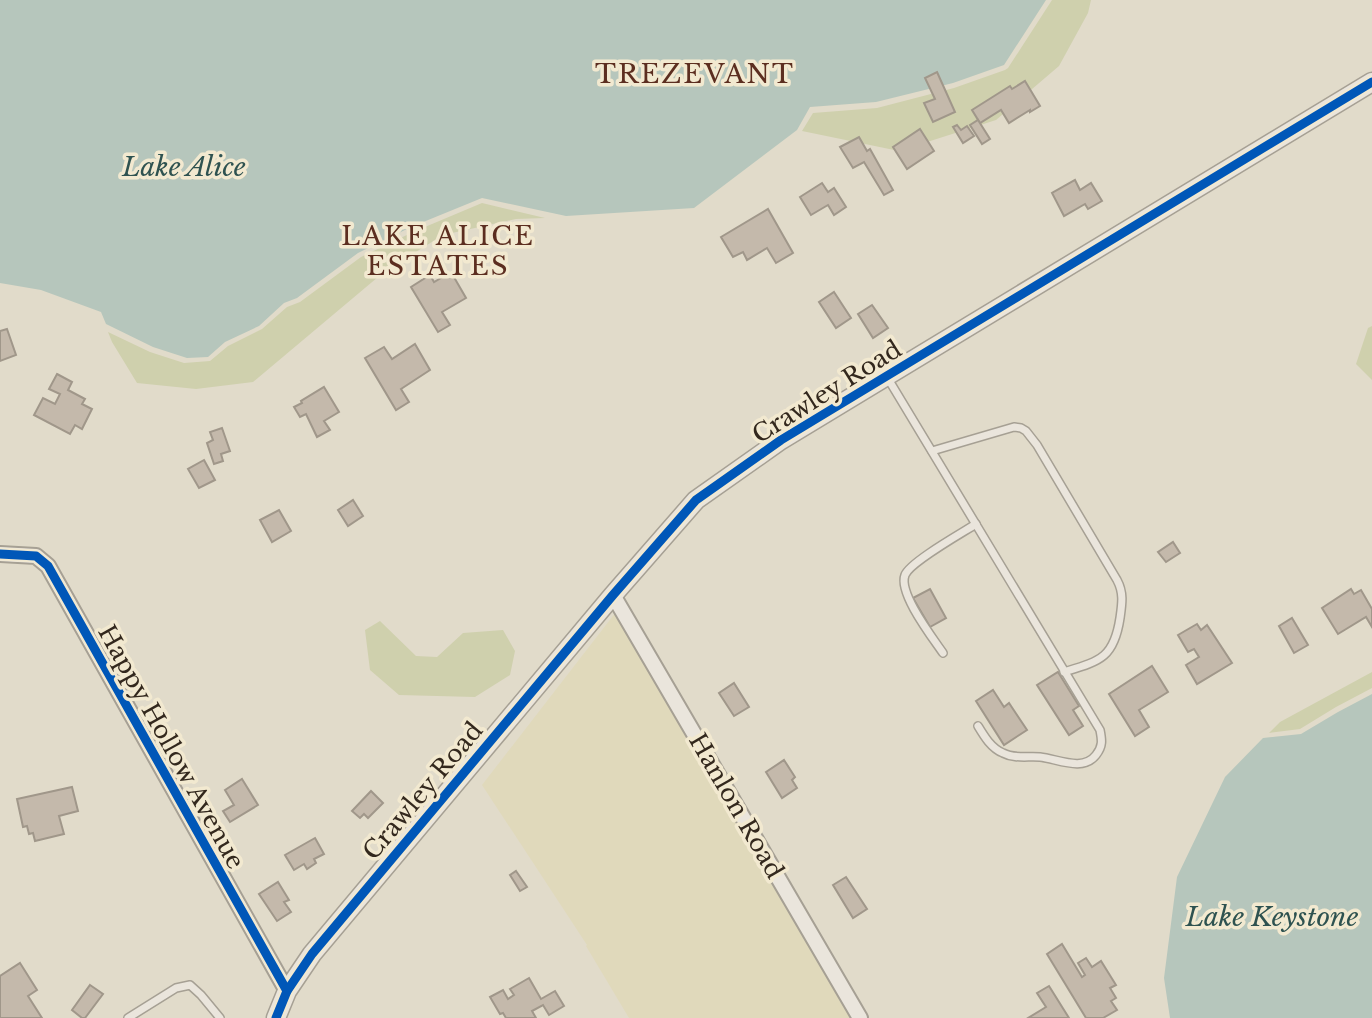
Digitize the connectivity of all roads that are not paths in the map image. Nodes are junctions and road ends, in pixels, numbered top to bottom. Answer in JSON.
{"nodes":[{"id":1,"x":1372,"y":82,"type":"edge"},
{"id":2,"x":887,"y":377,"type":"junction"},
{"id":3,"x":932,"y":451,"type":"junction"},
{"id":4,"x":976,"y":524,"type":"junction"},
{"id":5,"x":0,"y":554,"type":"edge"},
{"id":6,"x":613,"y":595,"type":"junction"},
{"id":7,"x":943,"y":653,"type":"dead end"},
{"id":8,"x":1064,"y":672,"type":"junction"},
{"id":9,"x":978,"y":726,"type":"dead end"},
{"id":10,"x":287,"y":991,"type":"junction"},
{"id":11,"x":128,"y":1018,"type":"edge"},
{"id":12,"x":220,"y":1018,"type":"edge"},
{"id":13,"x":276,"y":1018,"type":"edge"},
{"id":14,"x":860,"y":1018,"type":"edge"}],
"edges":[{"from":1,"to":2,"type":"street","name":"Crawley Road"},
{"from":2,"to":3,"type":"lane"},
{"from":2,"to":6,"type":"street","name":"Crawley Road"},
{"from":3,"to":4,"type":"lane"},
{"from":3,"to":8,"type":"lane"},
{"from":4,"to":7,"type":"lane"},
{"from":4,"to":8,"type":"lane"},
{"from":5,"to":10,"type":"street","name":"Happy Hollow Avenue"},
{"from":6,"to":10,"type":"street","name":"Crawley Road"},
{"from":6,"to":14,"type":"street","name":"Hanlon Road"},
{"from":8,"to":9,"type":"lane"},
{"from":10,"to":13,"type":"street","name":"Crawley Road"},
{"from":11,"to":12,"type":"lane"}]}
